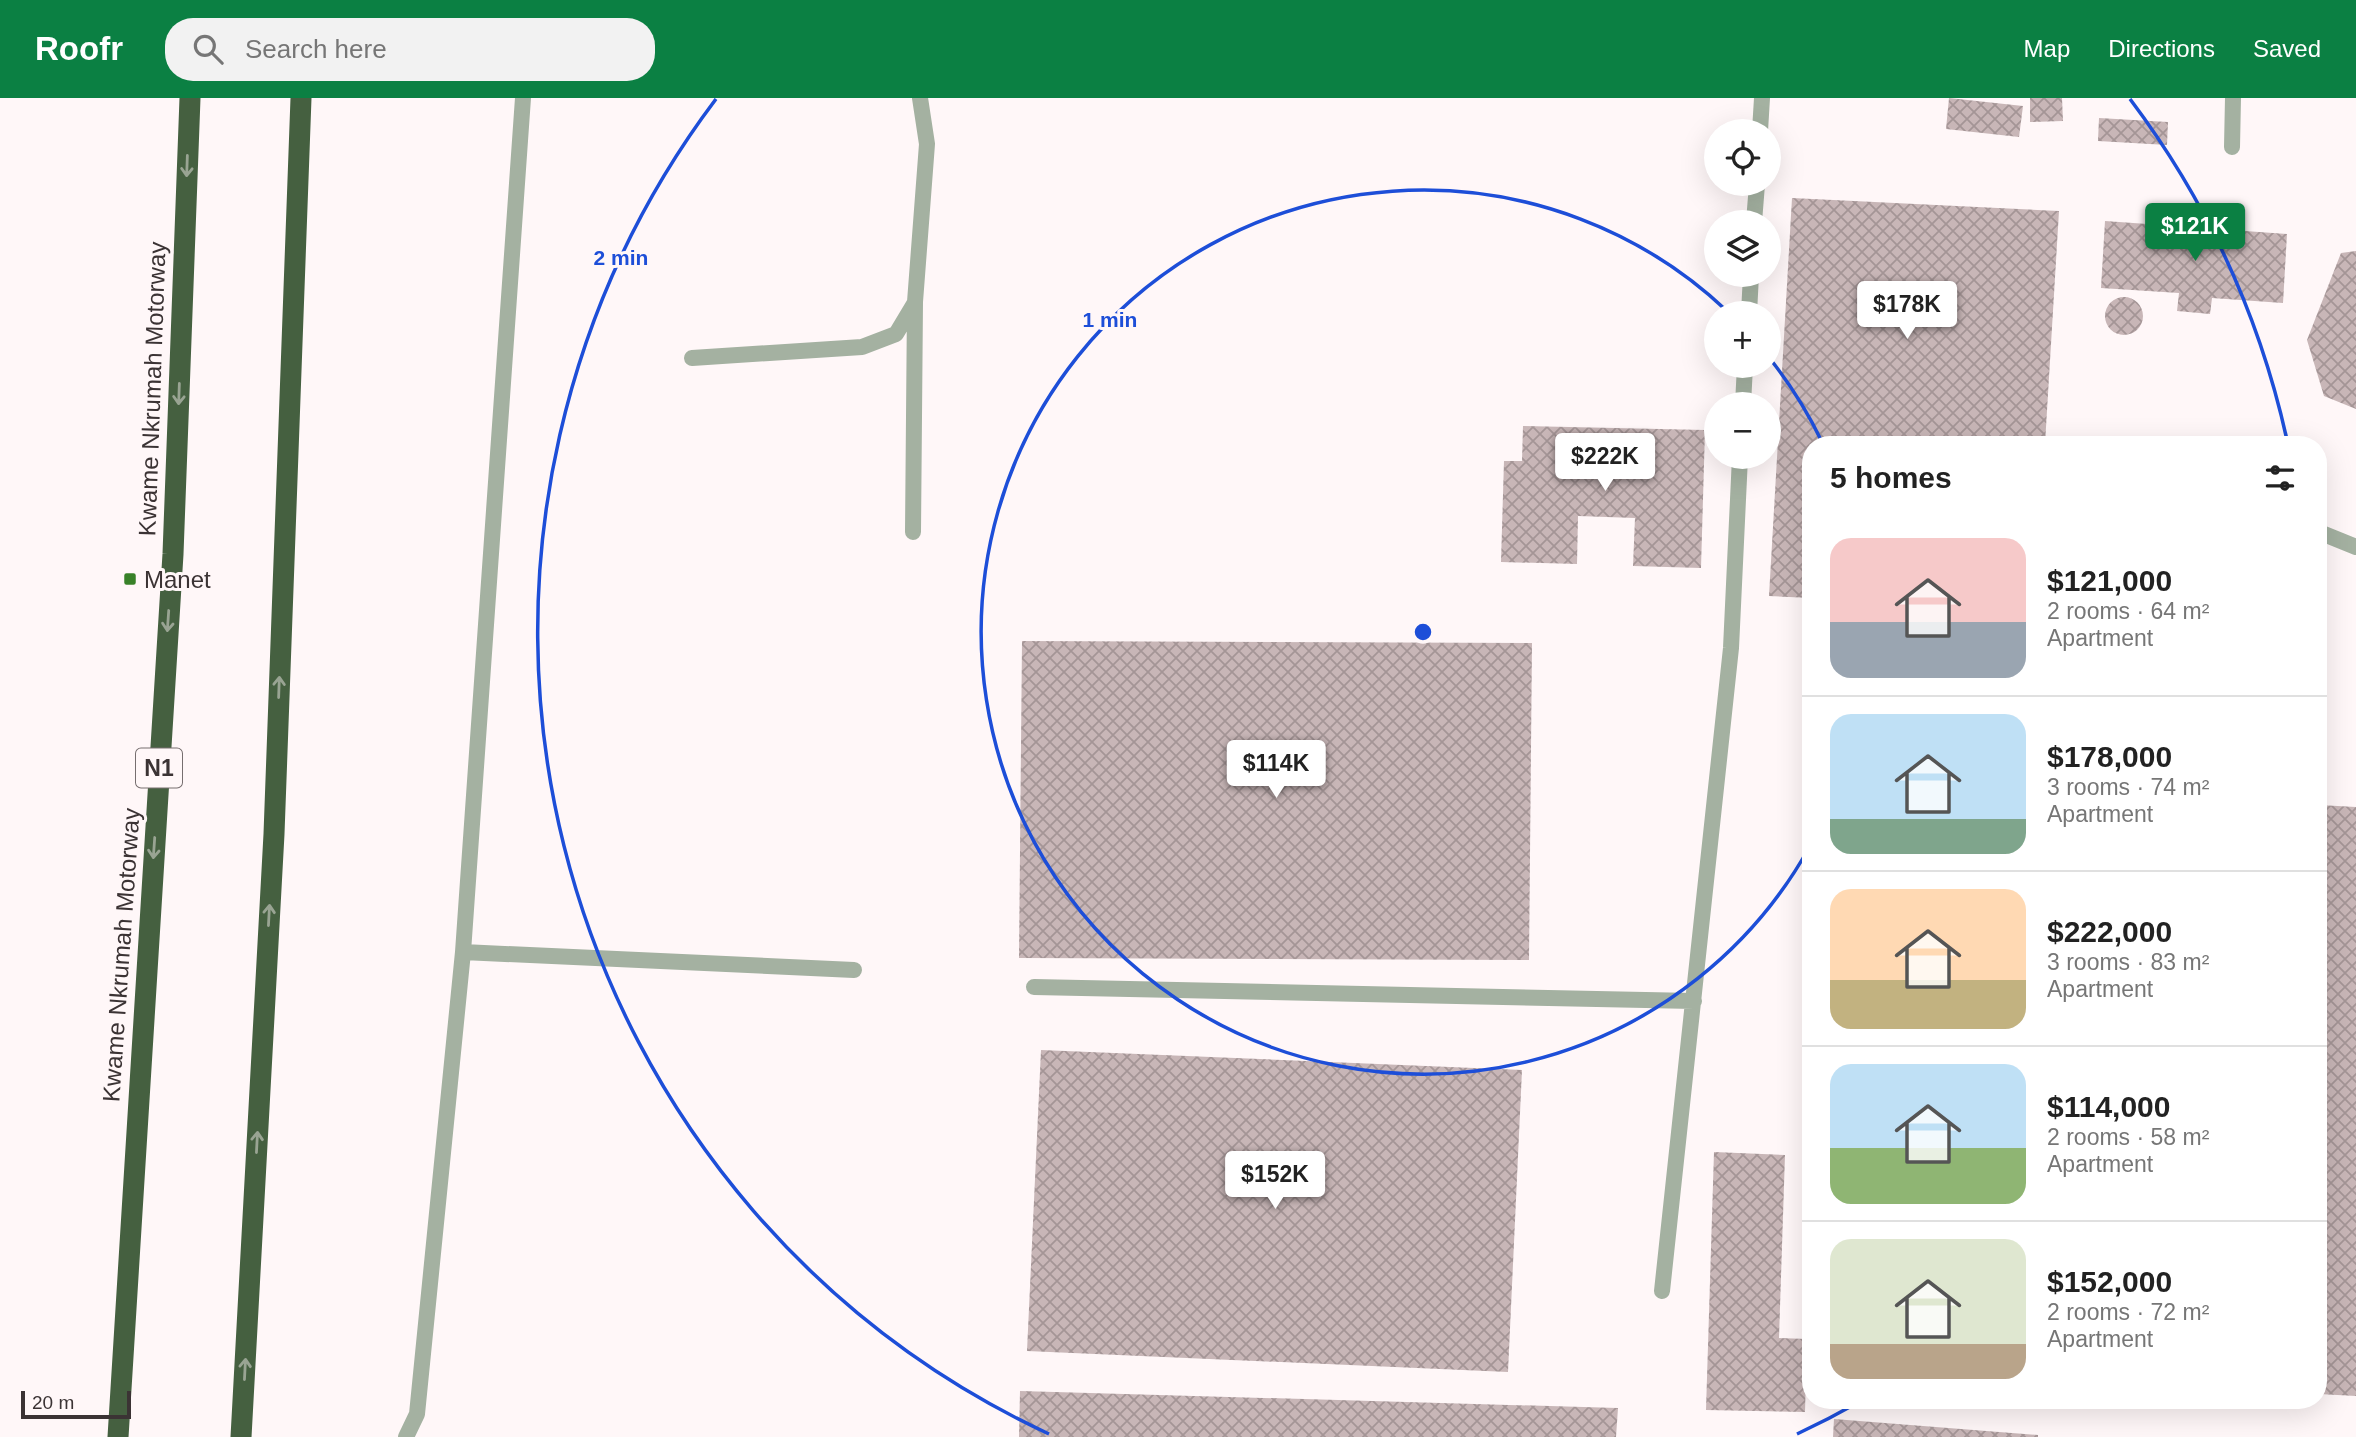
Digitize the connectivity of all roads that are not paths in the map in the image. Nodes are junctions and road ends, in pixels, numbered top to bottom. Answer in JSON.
{"nodes":[{"id":1,"x":190,"y":98,"type":"edge"},
{"id":2,"x":301,"y":98,"type":"edge"},
{"id":3,"x":523,"y":98,"type":"edge"},
{"id":4,"x":920,"y":98,"type":"edge"},
{"id":5,"x":1762,"y":98,"type":"edge"},
{"id":6,"x":2233,"y":98,"type":"edge"},
{"id":7,"x":1761,"y":119,"type":"edge"},
{"id":8,"x":2232,"y":146,"type":"dead end"},
{"id":9,"x":915,"y":302,"type":"junction"},
{"id":10,"x":692,"y":358,"type":"dead end"},
{"id":11,"x":1740,"y":469,"type":"edge"},
{"id":12,"x":913,"y":532,"type":"dead end"},
{"id":13,"x":2327,"y":535,"type":"edge"},
{"id":14,"x":2356,"y":547,"type":"edge"},
{"id":15,"x":463,"y":952,"type":"junction"},
{"id":16,"x":854,"y":971,"type":"dead end"},
{"id":17,"x":1034,"y":987,"type":"dead end"},
{"id":18,"x":1694,"y":1001,"type":"junction"},
{"id":19,"x":1662,"y":1291,"type":"dead end"},
{"id":20,"x":118,"y":1437,"type":"edge"},
{"id":21,"x":241,"y":1437,"type":"edge"},
{"id":22,"x":406,"y":1437,"type":"edge"}],
"edges":[{"from":1,"to":20,"type":"highway","name":"Kwame Nkrumah Motorway","number":"N1","one_way":true},
{"from":21,"to":2,"type":"highway","one_way":true},
{"from":3,"to":15,"type":"lane"},
{"from":4,"to":9,"type":"lane"},
{"from":5,"to":7,"type":"lane"},
{"from":6,"to":8,"type":"lane"},
{"from":9,"to":10,"type":"lane"},
{"from":9,"to":12,"type":"lane"},
{"from":11,"to":18,"type":"lane"},
{"from":13,"to":14,"type":"lane"},
{"from":15,"to":16,"type":"lane"},
{"from":15,"to":22,"type":"lane"},
{"from":17,"to":18,"type":"lane"},
{"from":18,"to":19,"type":"lane"}]}
